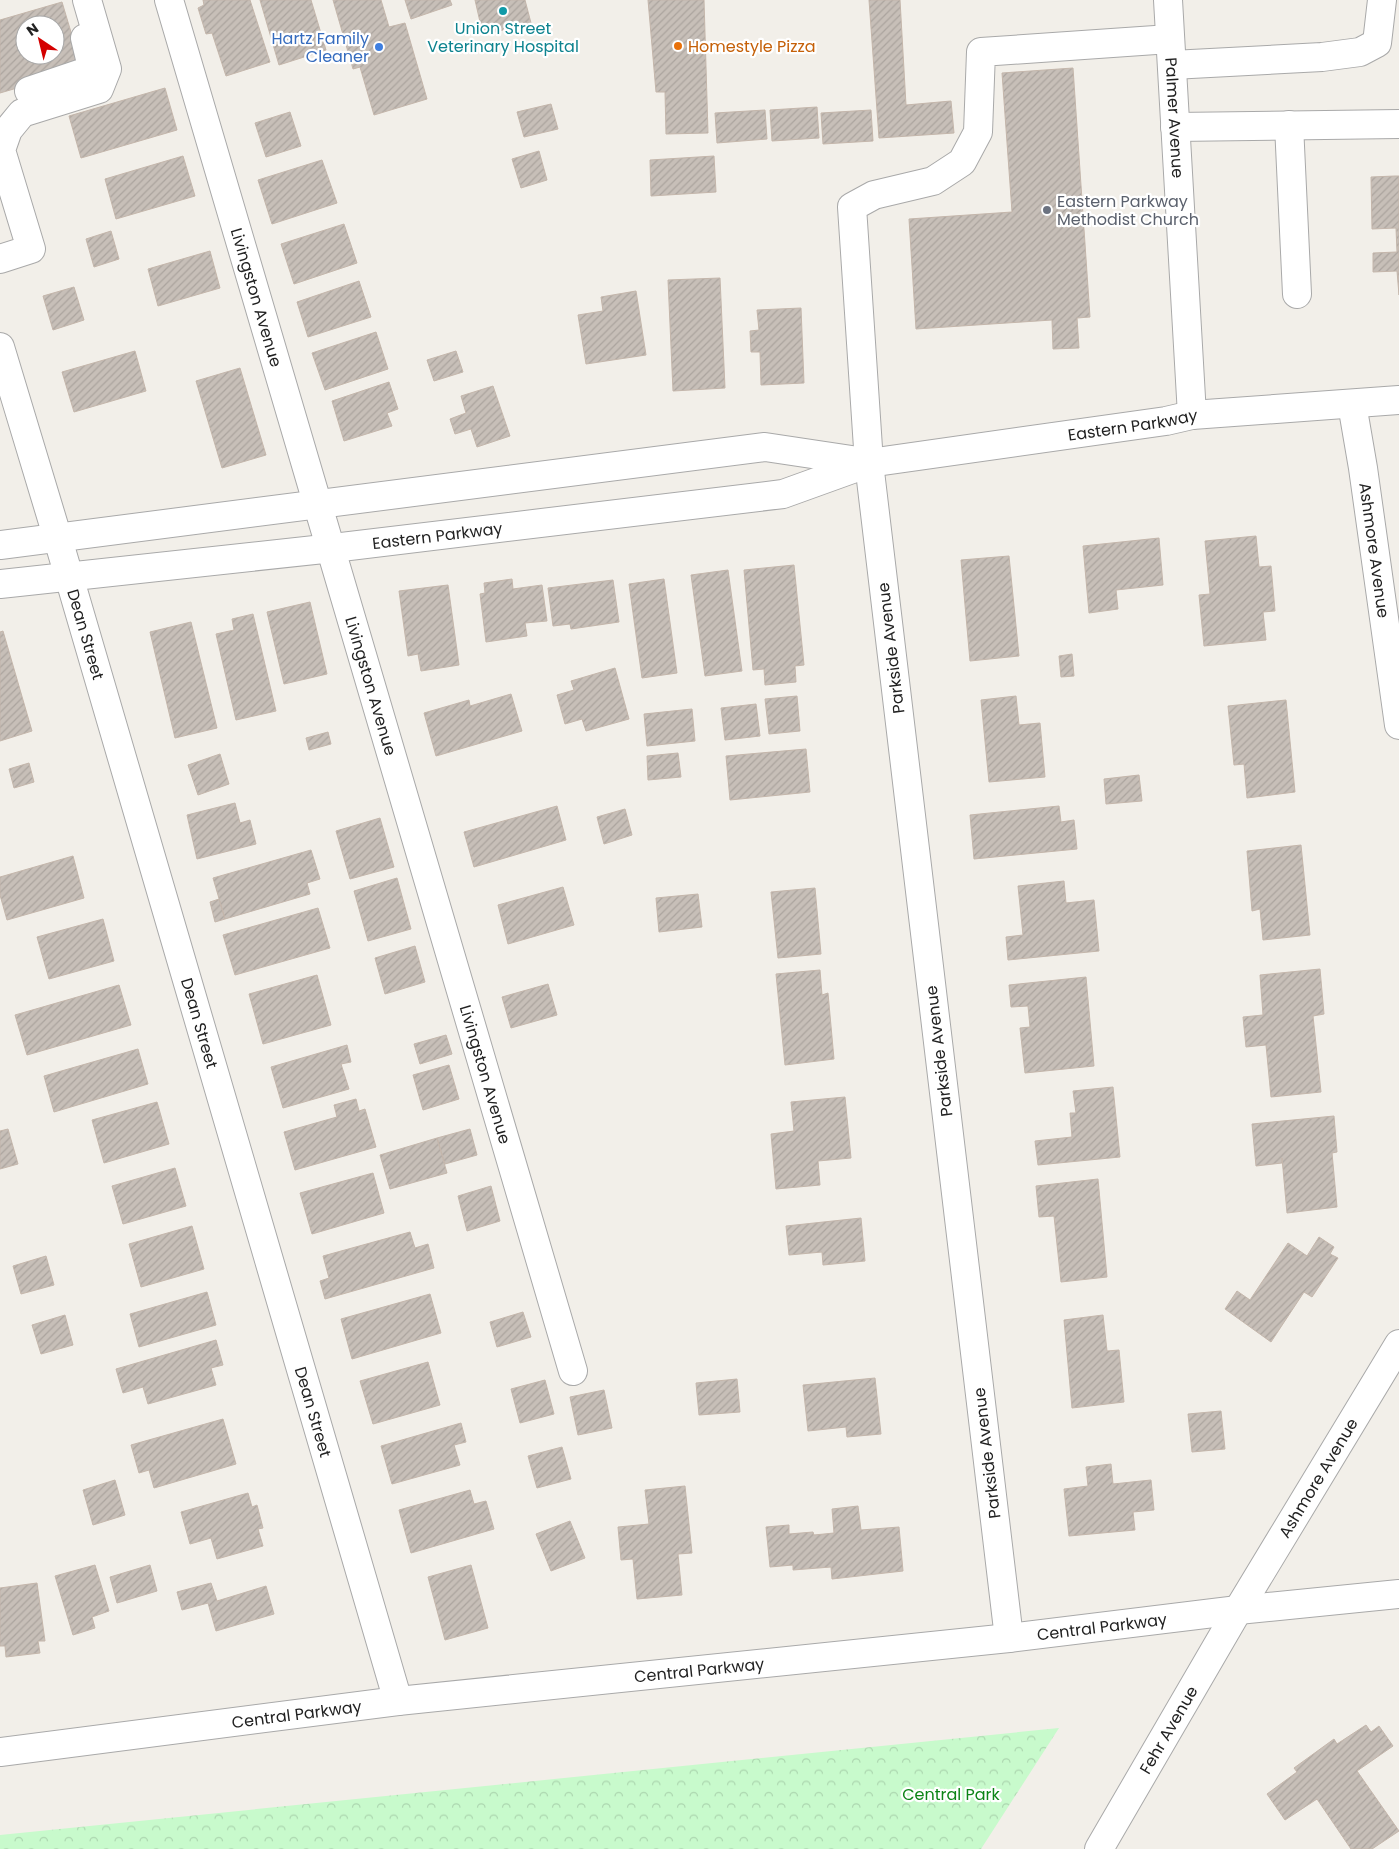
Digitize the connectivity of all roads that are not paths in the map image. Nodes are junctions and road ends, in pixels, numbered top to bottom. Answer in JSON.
{"nodes":[{"id":1,"x":75,"y":0,"type":"edge"},
{"id":2,"x":87,"y":0,"type":"edge"},
{"id":3,"x":169,"y":0,"type":"edge"},
{"id":4,"x":1168,"y":0,"type":"edge"},
{"id":5,"x":1382,"y":0,"type":"edge"},
{"id":6,"x":1171,"y":52,"type":"junction"},
{"id":7,"x":0,"y":116,"type":"edge"},
{"id":8,"x":1399,"y":124,"type":"edge"},
{"id":9,"x":1289,"y":125,"type":"junction"},
{"id":10,"x":1175,"y":127,"type":"junction"},
{"id":11,"x":0,"y":191,"type":"edge"},
{"id":12,"x":7,"y":256,"type":"edge"},
{"id":13,"x":1297,"y":294,"type":"dead end"},
{"id":14,"x":0,"y":346,"type":"edge"},
{"id":15,"x":1399,"y":400,"type":"edge"},
{"id":16,"x":1352,"y":404,"type":"junction"},
{"id":17,"x":1192,"y":415,"type":"junction"},
{"id":18,"x":869,"y":462,"type":"junction"},
{"id":19,"x":318,"y":505,"type":"junction"},
{"id":20,"x":58,"y":539,"type":"junction"},
{"id":21,"x":0,"y":545,"type":"edge"},
{"id":22,"x":333,"y":548,"type":"junction"},
{"id":23,"x":68,"y":576,"type":"junction"},
{"id":24,"x":0,"y":584,"type":"edge"},
{"id":25,"x":1399,"y":725,"type":"edge"},
{"id":26,"x":1399,"y":1344,"type":"edge"},
{"id":27,"x":574,"y":1371,"type":"dead end"},
{"id":28,"x":1399,"y":1594,"type":"edge"},
{"id":29,"x":1238,"y":1610,"type":"junction"},
{"id":30,"x":1009,"y":1638,"type":"junction"},
{"id":31,"x":398,"y":1701,"type":"junction"},
{"id":32,"x":0,"y":1752,"type":"edge"},
{"id":33,"x":1098,"y":1849,"type":"edge"}],
"edges":[{"from":1,"to":7,"type":"street"},
{"from":2,"to":12,"type":"street"},
{"from":3,"to":19,"type":"street","name":"Livingston Avenue"},
{"from":4,"to":6,"type":"street","name":"Palmer Avenue"},
{"from":5,"to":6,"type":"street"},
{"from":6,"to":10,"type":"street","name":"Palmer Avenue"},
{"from":6,"to":18,"type":"street","name":"Parkside Avenue"},
{"from":8,"to":9,"type":"street"},
{"from":9,"to":10,"type":"street"},
{"from":9,"to":13,"type":"street"},
{"from":10,"to":17,"type":"street","name":"Palmer Avenue"},
{"from":11,"to":12,"type":"street"},
{"from":14,"to":20,"type":"street","name":"Dean Street"},
{"from":15,"to":16,"type":"street","name":"Eastern Parkway"},
{"from":16,"to":17,"type":"street","name":"Eastern Parkway"},
{"from":16,"to":25,"type":"street","name":"Ashmore Avenue"},
{"from":17,"to":18,"type":"street","name":"Eastern Parkway"},
{"from":18,"to":19,"type":"street","name":"Eastern Parkway"},
{"from":18,"to":22,"type":"street","name":"Eastern Parkway"},
{"from":18,"to":30,"type":"street","name":"Parkside Avenue"},
{"from":19,"to":20,"type":"street","name":"Eastern Parkway"},
{"from":19,"to":22,"type":"street","name":"Livingston Avenue"},
{"from":20,"to":21,"type":"street","name":"Eastern Parkway"},
{"from":20,"to":23,"type":"street","name":"Dean Street"},
{"from":22,"to":23,"type":"street","name":"Eastern Parkway"},
{"from":22,"to":27,"type":"street","name":"Livingston Avenue"},
{"from":23,"to":24,"type":"street","name":"Eastern Parkway"},
{"from":23,"to":31,"type":"street","name":"Dean Street"},
{"from":26,"to":29,"type":"street","name":"Ashmore Avenue"},
{"from":28,"to":29,"type":"street","name":"Central Parkway"},
{"from":29,"to":30,"type":"street","name":"Central Parkway"},
{"from":29,"to":33,"type":"street","name":"Fehr Avenue"},
{"from":30,"to":31,"type":"street","name":"Central Parkway"},
{"from":31,"to":32,"type":"street","name":"Central Parkway"}]}
